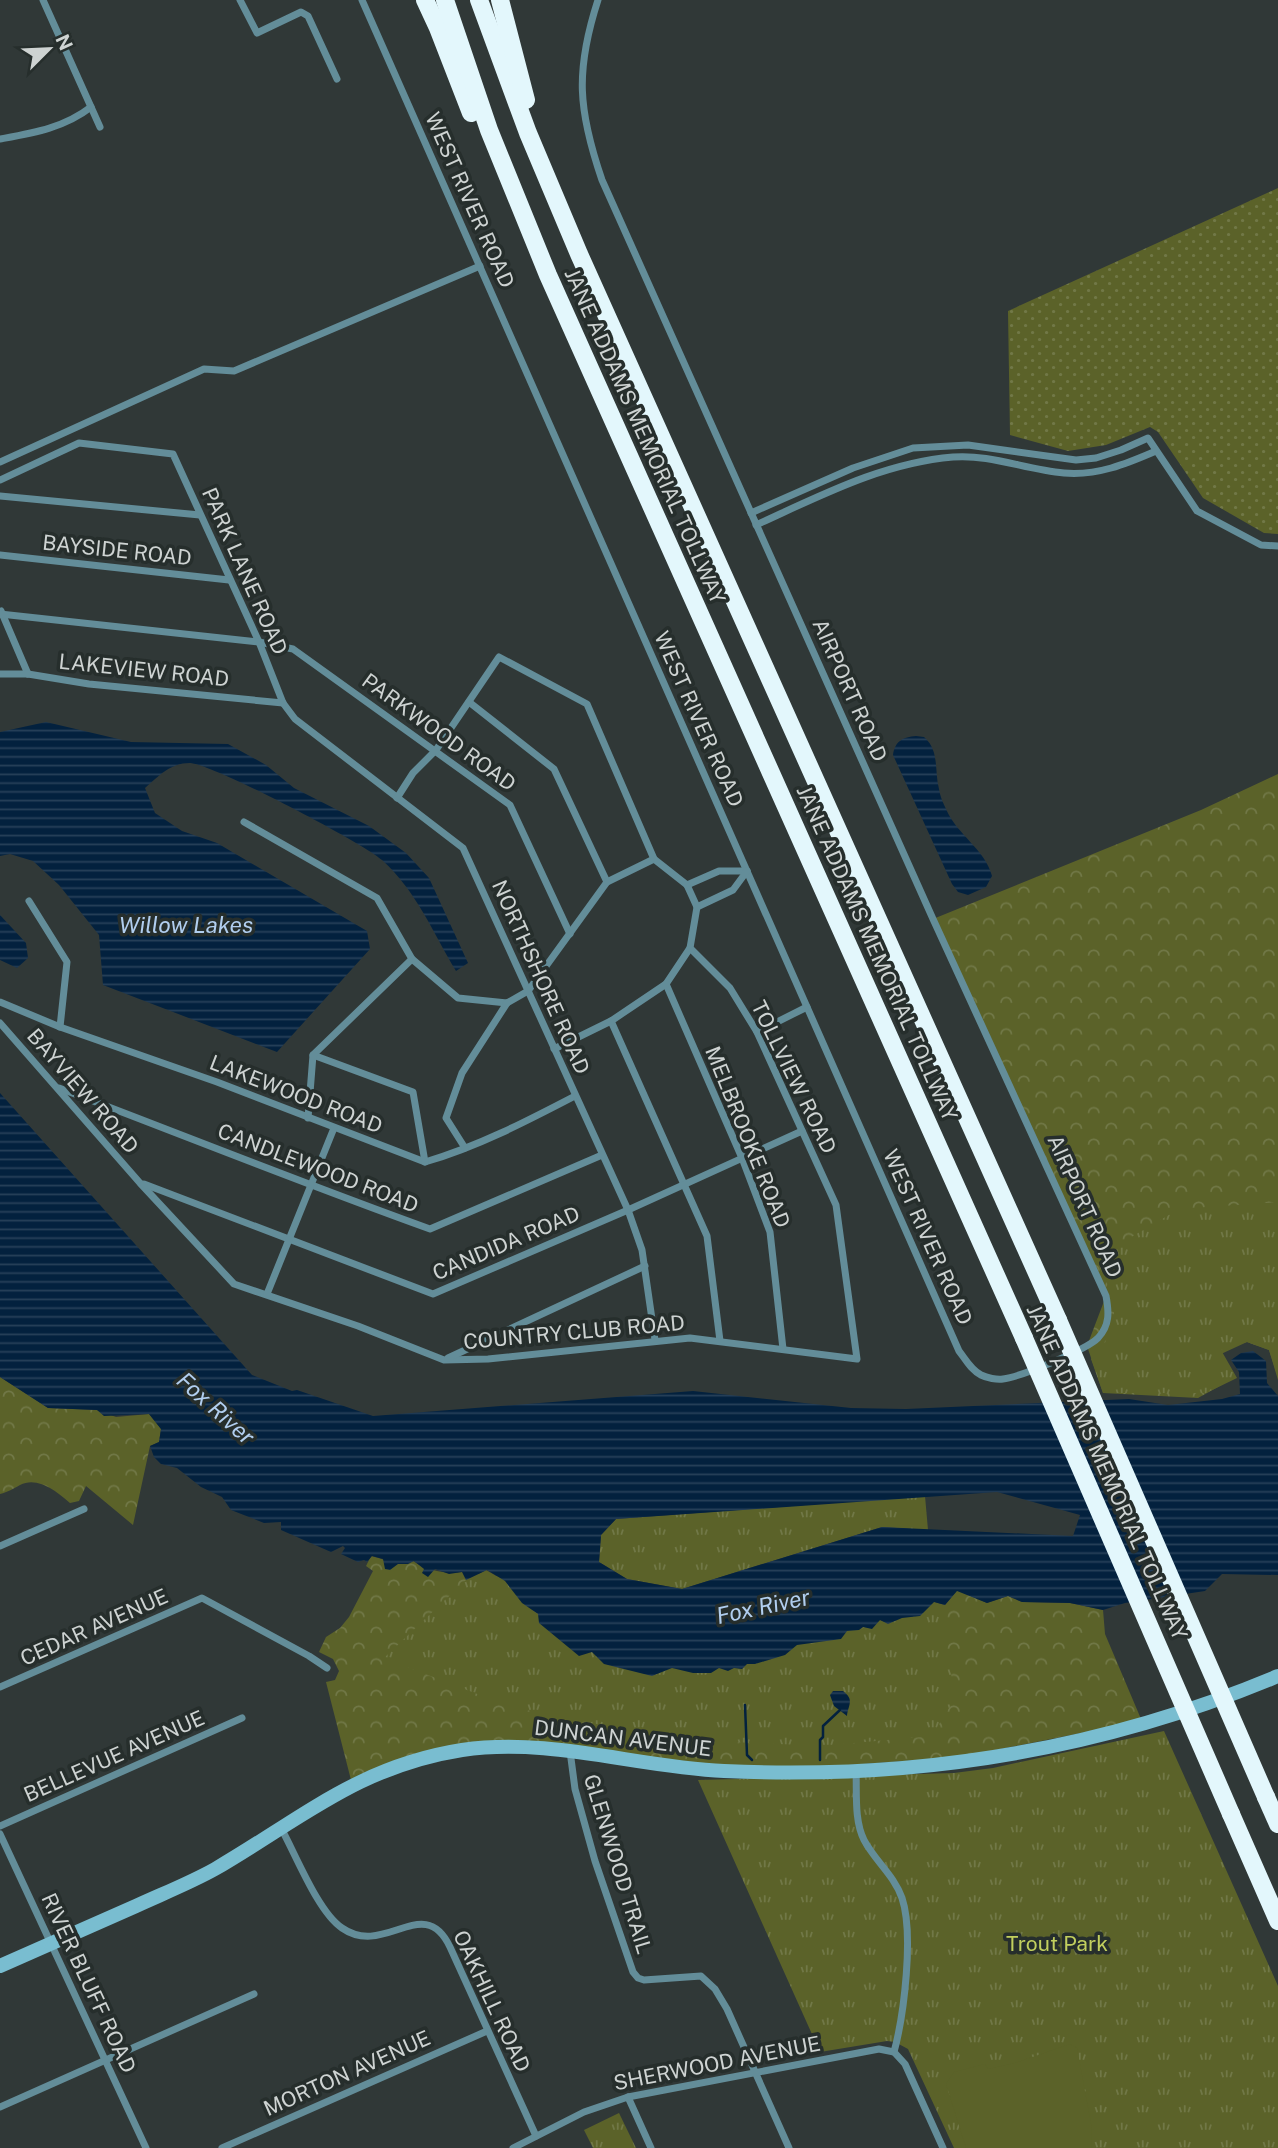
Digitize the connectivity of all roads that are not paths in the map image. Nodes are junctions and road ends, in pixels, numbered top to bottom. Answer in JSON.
{"nodes":[{"id":1,"x":43,"y":0,"type":"edge"},
{"id":2,"x":240,"y":0,"type":"edge"},
{"id":3,"x":362,"y":0,"type":"edge"},
{"id":4,"x":425,"y":0,"type":"edge"},
{"id":5,"x":445,"y":0,"type":"edge"},
{"id":6,"x":479,"y":0,"type":"edge"},
{"id":7,"x":500,"y":0,"type":"edge"},
{"id":8,"x":597,"y":0,"type":"edge"},
{"id":9,"x":337,"y":79,"type":"dead end"},
{"id":10,"x":91,"y":107,"type":"junction"},
{"id":11,"x":100,"y":127,"type":"dead end"},
{"id":12,"x":0,"y":139,"type":"edge"},
{"id":13,"x":536,"y":151,"type":"junction"},
{"id":14,"x":480,"y":266,"type":"junction"},
{"id":15,"x":548,"y":275,"type":"junction"},
{"id":16,"x":956,"y":444,"type":"junction"},
{"id":17,"x":1156,"y":451,"type":"junction"},
{"id":18,"x":956,"y":457,"type":"junction"},
{"id":19,"x":0,"y":462,"type":"edge"},
{"id":20,"x":0,"y":480,"type":"edge"},
{"id":21,"x":0,"y":496,"type":"edge"},
{"id":22,"x":751,"y":513,"type":"junction"},
{"id":23,"x":200,"y":515,"type":"junction"},
{"id":24,"x":756,"y":525,"type":"junction"},
{"id":25,"x":1278,"y":546,"type":"edge"},
{"id":26,"x":0,"y":555,"type":"edge"},
{"id":27,"x":229,"y":580,"type":"junction"},
{"id":28,"x":1,"y":613,"type":"edge"},
{"id":29,"x":259,"y":642,"type":"junction"},
{"id":30,"x":0,"y":674,"type":"edge"},
{"id":31,"x":28,"y":674,"type":"junction"},
{"id":32,"x":469,"y":702,"type":"junction"},
{"id":33,"x":284,"y":703,"type":"junction"},
{"id":34,"x":436,"y":750,"type":"junction"},
{"id":35,"x":397,"y":798,"type":"junction"},
{"id":36,"x":244,"y":822,"type":"dead end"},
{"id":37,"x":654,"y":859,"type":"junction"},
{"id":38,"x":747,"y":871,"type":"junction"},
{"id":39,"x":607,"y":882,"type":"junction"},
{"id":40,"x":687,"y":885,"type":"junction"},
{"id":41,"x":29,"y":901,"type":"dead end"},
{"id":42,"x":697,"y":907,"type":"junction"},
{"id":43,"x":570,"y":934,"type":"junction"},
{"id":44,"x":690,"y":948,"type":"junction"},
{"id":45,"x":412,"y":959,"type":"junction"},
{"id":46,"x":666,"y":984,"type":"junction"},
{"id":47,"x":528,"y":991,"type":"junction"},
{"id":48,"x":0,"y":1002,"type":"edge"},
{"id":49,"x":507,"y":1003,"type":"junction"},
{"id":50,"x":807,"y":1007,"type":"junction"},
{"id":51,"x":611,"y":1021,"type":"junction"},
{"id":52,"x":0,"y":1023,"type":"edge"},
{"id":53,"x":60,"y":1027,"type":"junction"},
{"id":54,"x":757,"y":1032,"type":"junction"},
{"id":55,"x":554,"y":1049,"type":"junction"},
{"id":56,"x":313,"y":1055,"type":"junction"},
{"id":57,"x":58,"y":1088,"type":"junction"},
{"id":58,"x":575,"y":1097,"type":"junction"},
{"id":59,"x":308,"y":1118,"type":"junction"},
{"id":60,"x":334,"y":1128,"type":"junction"},
{"id":61,"x":802,"y":1131,"type":"junction"},
{"id":62,"x":465,"y":1148,"type":"junction"},
{"id":63,"x":602,"y":1155,"type":"junction"},
{"id":64,"x":742,"y":1158,"type":"junction"},
{"id":65,"x":425,"y":1162,"type":"junction"},
{"id":66,"x":140,"y":1183,"type":"junction"},
{"id":67,"x":685,"y":1184,"type":"junction"},
{"id":68,"x":310,"y":1186,"type":"junction"},
{"id":69,"x":628,"y":1210,"type":"junction"},
{"id":70,"x":288,"y":1240,"type":"junction"},
{"id":71,"x":645,"y":1266,"type":"junction"},
{"id":72,"x":267,"y":1294,"type":"junction"},
{"id":73,"x":655,"y":1340,"type":"junction"},
{"id":74,"x":720,"y":1340,"type":"junction"},
{"id":75,"x":783,"y":1349,"type":"junction"},
{"id":76,"x":857,"y":1359,"type":"joint"},
{"id":77,"x":444,"y":1360,"type":"junction"},
{"id":78,"x":1054,"y":1360,"type":"joint"},
{"id":79,"x":83,"y":1509,"type":"dead end"},
{"id":80,"x":0,"y":1546,"type":"edge"},
{"id":81,"x":327,"y":1668,"type":"dead end"},
{"id":82,"x":1278,"y":1676,"type":"edge"},
{"id":83,"x":0,"y":1688,"type":"edge"},
{"id":84,"x":242,"y":1718,"type":"dead end"},
{"id":85,"x":570,"y":1751,"type":"junction"},
{"id":86,"x":856,"y":1771,"type":"junction"},
{"id":87,"x":1278,"y":1824,"type":"edge"},
{"id":88,"x":0,"y":1826,"type":"edge"},
{"id":89,"x":281,"y":1827,"type":"junction"},
{"id":90,"x":0,"y":1834,"type":"edge"},
{"id":91,"x":1278,"y":1921,"type":"edge"},
{"id":92,"x":51,"y":1943,"type":"junction"},
{"id":93,"x":0,"y":1966,"type":"edge"},
{"id":94,"x":254,"y":1994,"type":"dead end"},
{"id":95,"x":487,"y":2031,"type":"junction"},
{"id":96,"x":894,"y":2052,"type":"junction"},
{"id":97,"x":106,"y":2060,"type":"junction"},
{"id":98,"x":754,"y":2071,"type":"junction"},
{"id":99,"x":628,"y":2097,"type":"junction"},
{"id":100,"x":0,"y":2107,"type":"edge"},
{"id":101,"x":536,"y":2136,"type":"junction"},
{"id":102,"x":146,"y":2148,"type":"edge"},
{"id":103,"x":222,"y":2148,"type":"edge"},
{"id":104,"x":513,"y":2148,"type":"edge"},
{"id":105,"x":651,"y":2148,"type":"edge"},
{"id":106,"x":789,"y":2148,"type":"edge"},
{"id":107,"x":943,"y":2148,"type":"edge"}],
"edges":[{"from":1,"to":10,"type":"street"},
{"from":2,"to":9,"type":"street"},
{"from":3,"to":14,"type":"street","name":"WEST RIVER ROAD"},
{"from":4,"to":15,"type":"highway"},
{"from":5,"to":15,"type":"highway","name":"JANE ADDAMS MEMORIAL TOLLWAY"},
{"from":6,"to":13,"type":"highway","name":"JANE ADDAMS MEMORIAL TOLLWAY"},
{"from":7,"to":13,"type":"highway"},
{"from":8,"to":22,"type":"street","name":"AIRPORT ROAD"},
{"from":10,"to":11,"type":"street"},
{"from":10,"to":12,"type":"street"},
{"from":13,"to":87,"type":"highway","name":"JANE ADDAMS MEMORIAL TOLLWAY","bridge":true},
{"from":14,"to":19,"type":"street"},
{"from":14,"to":38,"type":"street","name":"WEST RIVER ROAD"},
{"from":15,"to":91,"type":"highway","name":"JANE ADDAMS MEMORIAL TOLLWAY","bridge":true},
{"from":16,"to":17,"type":"street"},
{"from":16,"to":18,"type":"street"},
{"from":16,"to":22,"type":"street"},
{"from":17,"to":18,"type":"street"},
{"from":17,"to":25,"type":"street"},
{"from":18,"to":24,"type":"street"},
{"from":20,"to":23,"type":"street","name":"PARK LANE ROAD"},
{"from":21,"to":23,"type":"street"},
{"from":22,"to":24,"type":"street","name":"AIRPORT ROAD"},
{"from":23,"to":27,"type":"street","name":"PARK LANE ROAD"},
{"from":24,"to":78,"type":"street","name":"AIRPORT ROAD"},
{"from":26,"to":27,"type":"street","name":"BAYSIDE ROAD"},
{"from":27,"to":29,"type":"street","name":"PARK LANE ROAD"},
{"from":28,"to":29,"type":"street","name":"PARKWOOD ROAD"},
{"from":28,"to":31,"type":"street"},
{"from":29,"to":33,"type":"street","name":"PARK LANE ROAD"},
{"from":29,"to":34,"type":"street","name":"PARKWOOD ROAD"},
{"from":30,"to":31,"type":"street","name":"LAKEVIEW ROAD"},
{"from":31,"to":33,"type":"street","name":"LAKEVIEW ROAD"},
{"from":32,"to":34,"type":"street"},
{"from":32,"to":37,"type":"street"},
{"from":32,"to":39,"type":"street"},
{"from":33,"to":35,"type":"street","name":"NORTHSHORE ROAD"},
{"from":34,"to":35,"type":"street"},
{"from":34,"to":43,"type":"street","name":"PARKWOOD ROAD"},
{"from":35,"to":47,"type":"street","name":"NORTHSHORE ROAD"},
{"from":36,"to":45,"type":"street"},
{"from":37,"to":39,"type":"street"},
{"from":37,"to":40,"type":"street"},
{"from":38,"to":40,"type":"street"},
{"from":38,"to":42,"type":"street"},
{"from":38,"to":50,"type":"street","name":"WEST RIVER ROAD"},
{"from":39,"to":43,"type":"street"},
{"from":40,"to":42,"type":"street"},
{"from":41,"to":53,"type":"street"},
{"from":42,"to":44,"type":"street"},
{"from":43,"to":47,"type":"street"},
{"from":44,"to":46,"type":"street"},
{"from":44,"to":54,"type":"street","name":"TOLLVIEW ROAD"},
{"from":45,"to":49,"type":"street"},
{"from":45,"to":56,"type":"street"},
{"from":46,"to":51,"type":"street"},
{"from":46,"to":64,"type":"street","name":"MELBROOKE ROAD"},
{"from":47,"to":49,"type":"street"},
{"from":47,"to":55,"type":"street","name":"NORTHSHORE ROAD"},
{"from":48,"to":53,"type":"street","name":"LAKEWOOD ROAD"},
{"from":49,"to":62,"type":"street"},
{"from":50,"to":54,"type":"street"},
{"from":50,"to":78,"type":"street","name":"WEST RIVER ROAD"},
{"from":51,"to":55,"type":"street"},
{"from":51,"to":67,"type":"street"},
{"from":52,"to":57,"type":"street","name":"BAYVIEW ROAD"},
{"from":53,"to":59,"type":"street","name":"LAKEWOOD ROAD"},
{"from":54,"to":61,"type":"street","name":"TOLLVIEW ROAD"},
{"from":55,"to":58,"type":"street","name":"NORTHSHORE ROAD"},
{"from":56,"to":59,"type":"street"},
{"from":56,"to":65,"type":"street"},
{"from":57,"to":66,"type":"street","name":"BAYVIEW ROAD"},
{"from":57,"to":68,"type":"street","name":"CANDLEWOOD ROAD"},
{"from":58,"to":62,"type":"street"},
{"from":58,"to":63,"type":"street","name":"NORTHSHORE ROAD"},
{"from":59,"to":60,"type":"street","name":"LAKEWOOD ROAD"},
{"from":60,"to":65,"type":"street","name":"LAKEWOOD ROAD"},
{"from":60,"to":68,"type":"street"},
{"from":61,"to":64,"type":"street","name":"CANDIDA ROAD"},
{"from":61,"to":76,"type":"street","name":"TOLLVIEW ROAD"},
{"from":62,"to":65,"type":"street"},
{"from":63,"to":68,"type":"street","name":"CANDLEWOOD ROAD"},
{"from":63,"to":69,"type":"street","name":"NORTHSHORE ROAD"},
{"from":64,"to":67,"type":"street","name":"CANDIDA ROAD"},
{"from":64,"to":75,"type":"street","name":"MELBROOKE ROAD"},
{"from":66,"to":70,"type":"street","name":"CANDIDA ROAD"},
{"from":66,"to":72,"type":"street","name":"COUNTRY CLUB ROAD"},
{"from":67,"to":69,"type":"street","name":"CANDIDA ROAD"},
{"from":67,"to":74,"type":"street"},
{"from":68,"to":70,"type":"street"},
{"from":69,"to":70,"type":"street","name":"CANDIDA ROAD"},
{"from":69,"to":71,"type":"street","name":"NORTHSHORE ROAD"},
{"from":70,"to":72,"type":"street"},
{"from":71,"to":73,"type":"street","name":"NORTHSHORE ROAD"},
{"from":71,"to":77,"type":"street"},
{"from":72,"to":77,"type":"street","name":"COUNTRY CLUB ROAD"},
{"from":73,"to":74,"type":"street","name":"COUNTRY CLUB ROAD"},
{"from":73,"to":77,"type":"street","name":"COUNTRY CLUB ROAD"},
{"from":74,"to":75,"type":"street","name":"COUNTRY CLUB ROAD"},
{"from":75,"to":76,"type":"street","name":"COUNTRY CLUB ROAD"},
{"from":79,"to":80,"type":"street"},
{"from":81,"to":83,"type":"street","name":"CEDAR AVENUE"},
{"from":82,"to":86,"type":"street","name":"DUNCAN AVENUE"},
{"from":84,"to":88,"type":"street","name":"BELLEVUE AVENUE"},
{"from":85,"to":86,"type":"street","name":"DUNCAN AVENUE"},
{"from":85,"to":89,"type":"street","name":"DUNCAN AVENUE"},
{"from":85,"to":98,"type":"street","name":"GLENWOOD TRAIL"},
{"from":86,"to":96,"type":"street"},
{"from":89,"to":92,"type":"street","name":"DUNCAN AVENUE"},
{"from":89,"to":95,"type":"street","name":"OAKHILL ROAD"},
{"from":90,"to":92,"type":"street","name":"RIVER BLUFF ROAD"},
{"from":92,"to":93,"type":"street","name":"DUNCAN AVENUE"},
{"from":92,"to":97,"type":"street","name":"RIVER BLUFF ROAD"},
{"from":94,"to":97,"type":"street"},
{"from":95,"to":101,"type":"street","name":"OAKHILL ROAD"},
{"from":95,"to":103,"type":"street","name":"MORTON AVENUE"},
{"from":96,"to":98,"type":"street","name":"SHERWOOD AVENUE"},
{"from":96,"to":107,"type":"street"},
{"from":97,"to":100,"type":"street"},
{"from":97,"to":102,"type":"street","name":"RIVER BLUFF ROAD"},
{"from":98,"to":99,"type":"street","name":"SHERWOOD AVENUE"},
{"from":98,"to":106,"type":"street"},
{"from":99,"to":101,"type":"street","name":"SHERWOOD AVENUE"},
{"from":99,"to":105,"type":"street"},
{"from":101,"to":104,"type":"street","name":"SHERWOOD AVENUE"}]}
